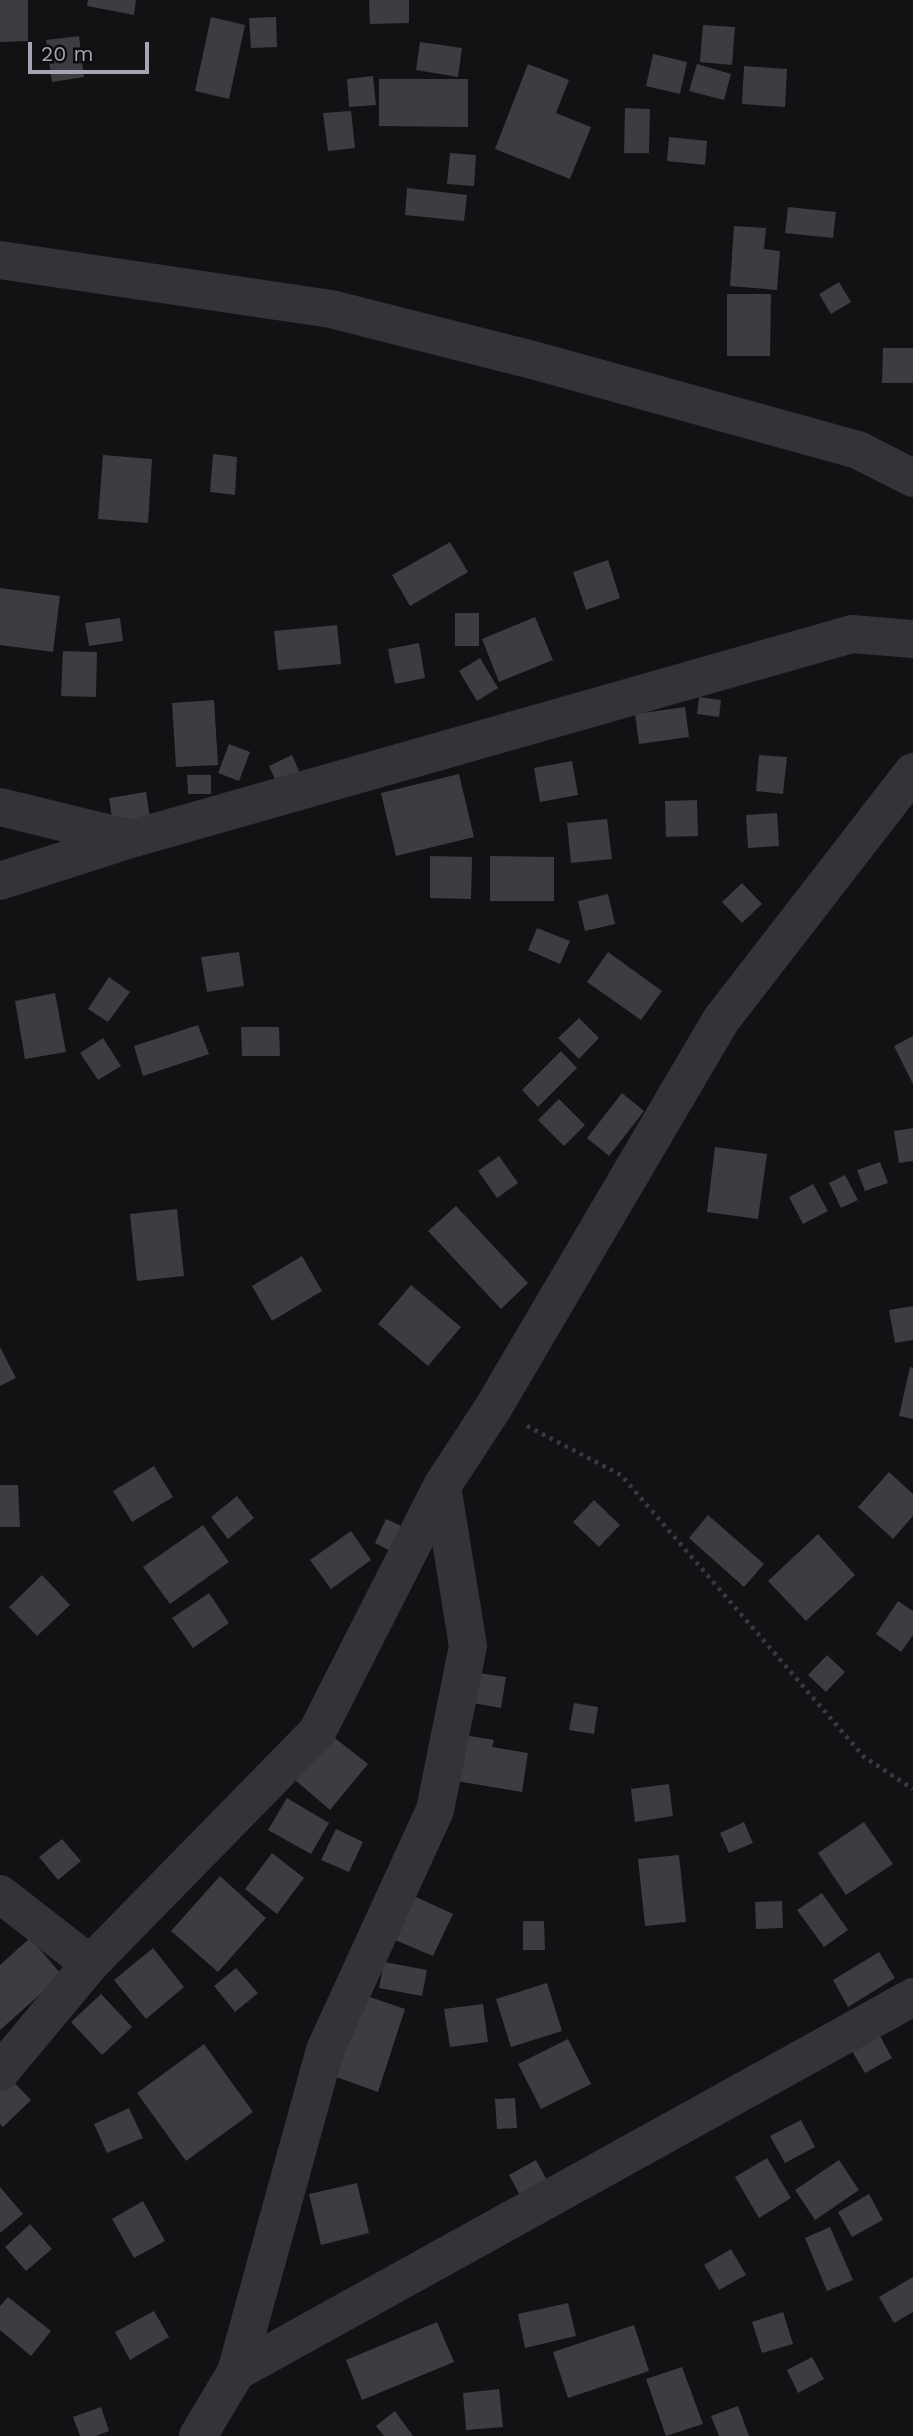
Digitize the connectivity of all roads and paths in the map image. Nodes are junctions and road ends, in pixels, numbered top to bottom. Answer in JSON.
{"nodes":[{"id":1,"x":0,"y":260,"type":"edge"},
{"id":2,"x":913,"y":478,"type":"edge"},
{"id":3,"x":913,"y":639,"type":"edge"},
{"id":4,"x":913,"y":772,"type":"edge"},
{"id":5,"x":0,"y":807,"type":"edge"},
{"id":6,"x":131,"y":839,"type":"junction"},
{"id":7,"x":0,"y":881,"type":"edge"},
{"id":8,"x":492,"y":1408,"type":"junction"},
{"id":9,"x":442,"y":1486,"type":"junction"},
{"id":10,"x":913,"y":1789,"type":"edge"},
{"id":11,"x":0,"y":1894,"type":"edge"},
{"id":12,"x":90,"y":1964,"type":"junction"},
{"id":13,"x":913,"y":1997,"type":"edge"},
{"id":14,"x":0,"y":2072,"type":"edge"},
{"id":15,"x":236,"y":2372,"type":"junction"},
{"id":16,"x":198,"y":2436,"type":"edge"}],
"edges":[{"from":1,"to":2,"type":"street"},
{"from":3,"to":6,"type":"street"},
{"from":4,"to":8,"type":"street"},
{"from":5,"to":6,"type":"street"},
{"from":6,"to":7,"type":"street"},
{"from":8,"to":9,"type":"street"},
{"from":8,"to":10,"type":"path"},
{"from":9,"to":12,"type":"street"},
{"from":9,"to":15,"type":"street"},
{"from":11,"to":12,"type":"street"},
{"from":12,"to":14,"type":"street"},
{"from":13,"to":15,"type":"street"},
{"from":15,"to":16,"type":"street"}]}
